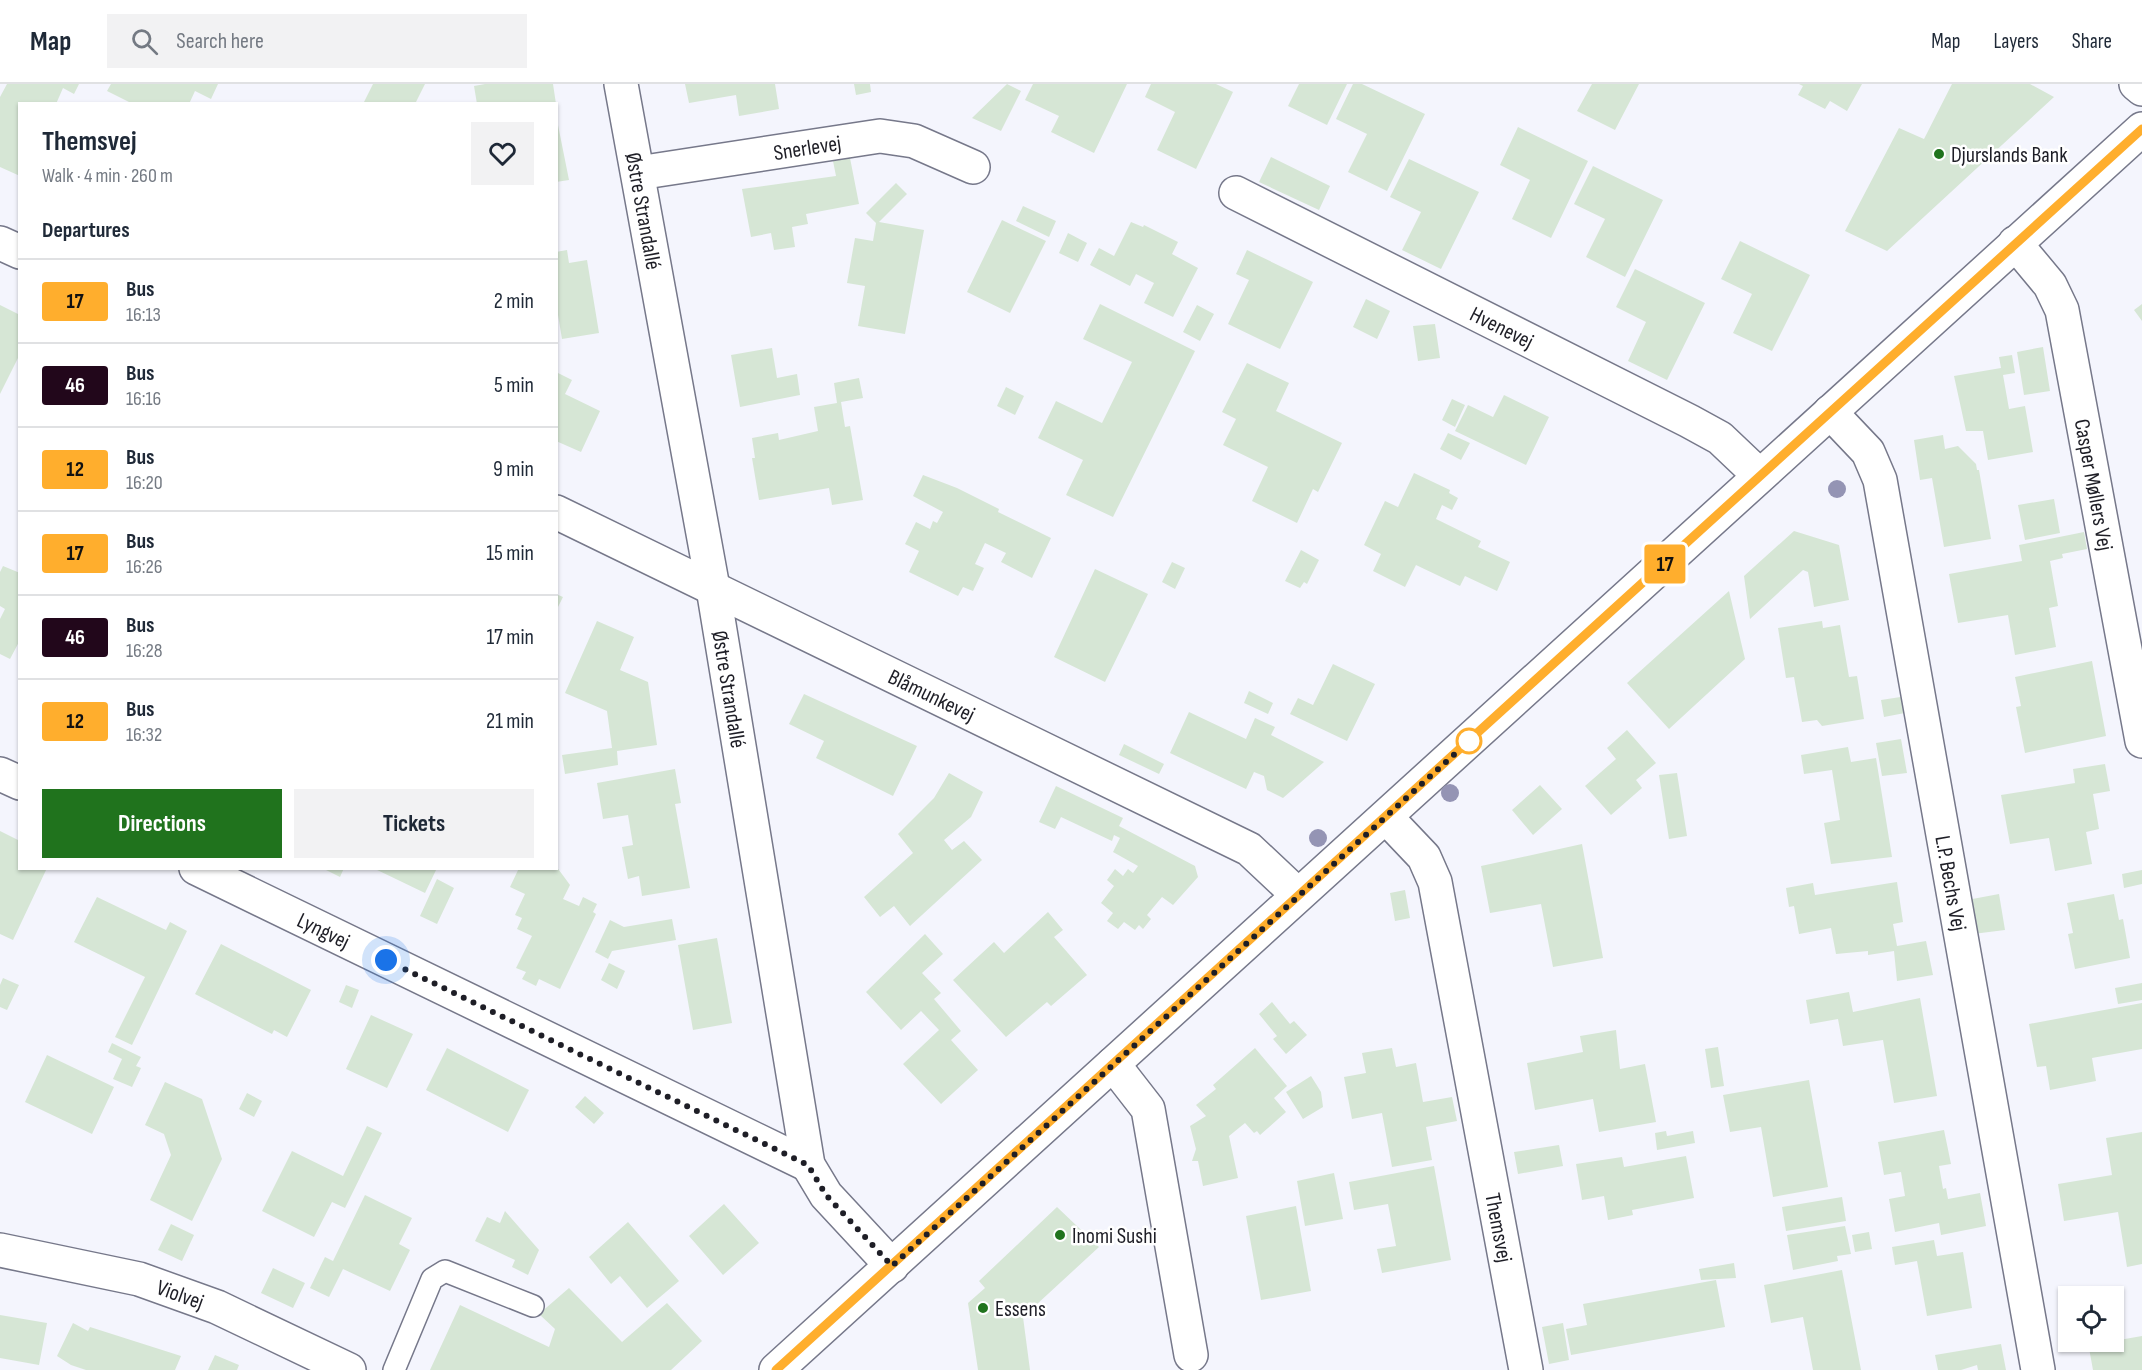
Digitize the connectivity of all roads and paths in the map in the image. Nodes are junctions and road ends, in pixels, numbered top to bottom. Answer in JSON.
{"nodes":[{"id":1,"x":621,"y":84,"type":"edge"},
{"id":2,"x":2136,"y":84,"type":"edge"},
{"id":3,"x":2142,"y":89,"type":"edge"},
{"id":4,"x":2142,"y":129,"type":"edge"},
{"id":5,"x":973,"y":167,"type":"dead end"},
{"id":6,"x":638,"y":172,"type":"junction"},
{"id":7,"x":1236,"y":193,"type":"dead end"},
{"id":8,"x":0,"y":243,"type":"edge"},
{"id":9,"x":2015,"y":243,"type":"junction"},
{"id":10,"x":18,"y":251,"type":"edge"},
{"id":11,"x":1830,"y":412,"type":"junction"},
{"id":12,"x":1759,"y":475,"type":"junction"},
{"id":13,"x":558,"y":513,"type":"edge"},
{"id":14,"x":713,"y":588,"type":"junction"},
{"id":15,"x":2142,"y":741,"type":"edge"},
{"id":16,"x":0,"y":774,"type":"edge"},
{"id":17,"x":18,"y":782,"type":"edge"},
{"id":18,"x":1386,"y":816,"type":"junction"},
{"id":19,"x":200,"y":870,"type":"edge"},
{"id":20,"x":1298,"y":895,"type":"junction"},
{"id":21,"x":1113,"y":1065,"type":"junction"},
{"id":22,"x":808,"y":1165,"type":"junction"},
{"id":23,"x":0,"y":1250,"type":"edge"},
{"id":24,"x":892,"y":1266,"type":"junction"},
{"id":25,"x":533,"y":1306,"type":"dead end"},
{"id":26,"x":1191,"y":1354,"type":"dead end"},
{"id":27,"x":349,"y":1370,"type":"edge"},
{"id":28,"x":394,"y":1370,"type":"edge"},
{"id":29,"x":776,"y":1370,"type":"edge"},
{"id":30,"x":1526,"y":1370,"type":"edge"},
{"id":31,"x":2038,"y":1370,"type":"edge"}],
"edges":[{"from":1,"to":6,"type":"street","name":"Østre Strandallé"},
{"from":2,"to":3,"type":"street"},
{"from":4,"to":9,"type":"street"},
{"from":5,"to":6,"type":"street","name":"Snerlevej"},
{"from":6,"to":14,"type":"street","name":"Østre Strandallé"},
{"from":7,"to":12,"type":"street","name":"Hvenevej"},
{"from":8,"to":10,"type":"street"},
{"from":9,"to":11,"type":"street"},
{"from":9,"to":15,"type":"street","name":"Casper Møllers Vej"},
{"from":11,"to":12,"type":"street"},
{"from":11,"to":31,"type":"street","name":"L.P. Bechs Vej"},
{"from":12,"to":18,"type":"street"},
{"from":13,"to":14,"type":"street","name":"Blåmunkevej"},
{"from":14,"to":20,"type":"street","name":"Blåmunkevej"},
{"from":14,"to":22,"type":"street","name":"Østre Strandallé"},
{"from":16,"to":17,"type":"street"},
{"from":18,"to":20,"type":"street"},
{"from":18,"to":30,"type":"street","name":"Themsvej"},
{"from":19,"to":22,"type":"street","name":"Lyngvej"},
{"from":20,"to":21,"type":"street"},
{"from":21,"to":24,"type":"street"},
{"from":21,"to":26,"type":"street"},
{"from":22,"to":24,"type":"street","name":"Østre Strandallé"},
{"from":23,"to":27,"type":"street","name":"Violvej"},
{"from":24,"to":29,"type":"street"},
{"from":25,"to":28,"type":"lane"}]}
